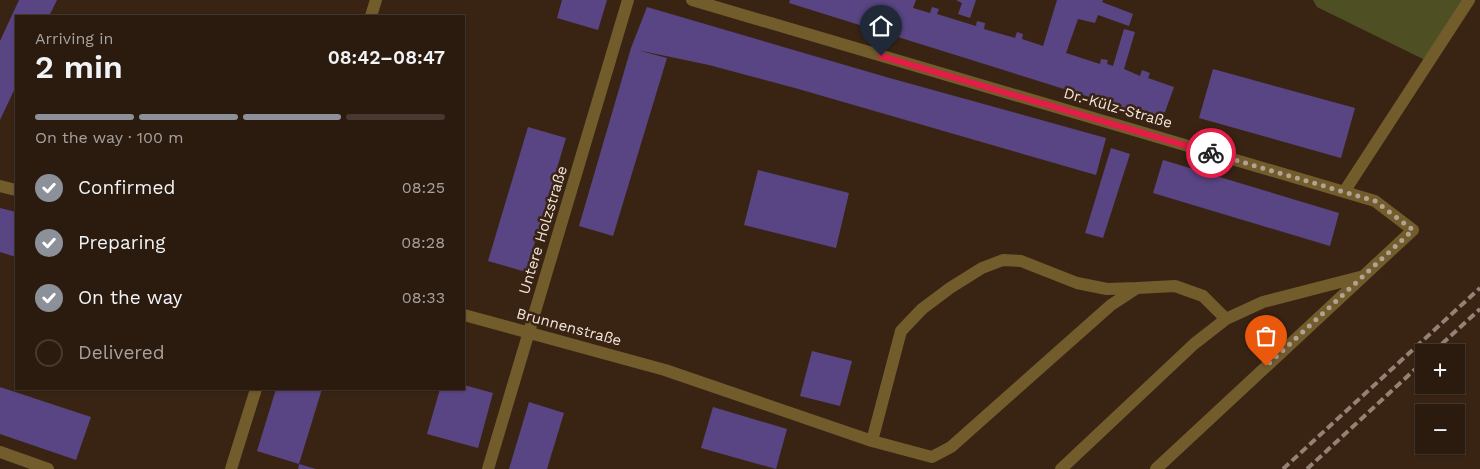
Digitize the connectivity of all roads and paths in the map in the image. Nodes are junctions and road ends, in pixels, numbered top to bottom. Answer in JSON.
{"nodes":[{"id":1,"x":376,"y":0,"type":"edge"},
{"id":2,"x":628,"y":0,"type":"edge"},
{"id":3,"x":692,"y":0,"type":"edge"},
{"id":4,"x":1469,"y":0,"type":"edge"},
{"id":5,"x":371,"y":15,"type":"edge"},
{"id":6,"x":0,"y":186,"type":"edge"},
{"id":7,"x":15,"y":190,"type":"edge"},
{"id":8,"x":1344,"y":192,"type":"junction"},
{"id":9,"x":1363,"y":276,"type":"junction"},
{"id":10,"x":1137,"y":288,"type":"junction"},
{"id":11,"x":465,"y":315,"type":"edge"},
{"id":12,"x":1226,"y":319,"type":"junction"},
{"id":13,"x":529,"y":332,"type":"junction"},
{"id":14,"x":256,"y":390,"type":"edge"},
{"id":15,"x":872,"y":441,"type":"junction"},
{"id":16,"x":0,"y":452,"type":"edge"},
{"id":17,"x":48,"y":469,"type":"edge"},
{"id":18,"x":231,"y":469,"type":"edge"},
{"id":19,"x":488,"y":469,"type":"edge"},
{"id":20,"x":1061,"y":469,"type":"edge"},
{"id":21,"x":1156,"y":469,"type":"edge"}],
"edges":[{"from":1,"to":5,"type":"street"},
{"from":2,"to":13,"type":"street","name":"Untere Holzstraße"},
{"from":3,"to":8,"type":"street","name":"Dr.-Külz-Straße"},
{"from":4,"to":8,"type":"street"},
{"from":6,"to":7,"type":"street"},
{"from":8,"to":9,"type":"street","name":"Dr.-Külz-Straße"},
{"from":9,"to":12,"type":"street"},
{"from":9,"to":21,"type":"street"},
{"from":10,"to":12,"type":"street"},
{"from":10,"to":15,"type":"street","name":"Brunnenstraße"},
{"from":10,"to":15,"type":"street"},
{"from":11,"to":13,"type":"street","name":"Brunnenstraße"},
{"from":12,"to":20,"type":"street"},
{"from":13,"to":15,"type":"street","name":"Brunnenstraße"},
{"from":13,"to":19,"type":"street","name":"Untere Holzstraße"},
{"from":14,"to":18,"type":"street"},
{"from":16,"to":17,"type":"street"}]}
